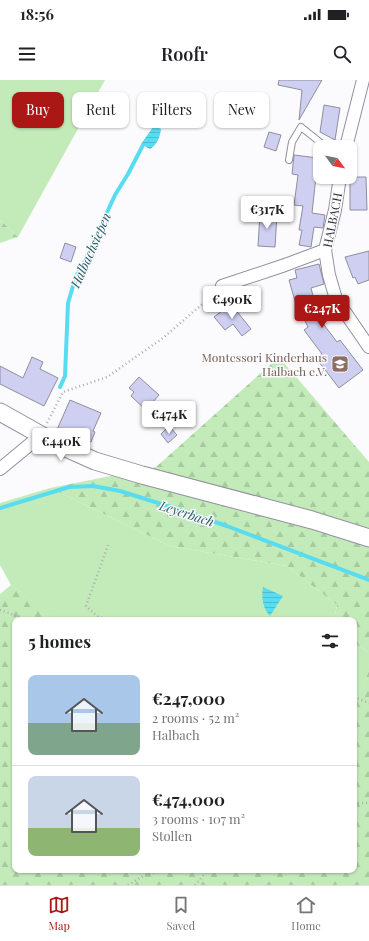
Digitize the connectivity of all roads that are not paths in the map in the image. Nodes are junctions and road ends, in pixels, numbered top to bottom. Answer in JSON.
{"nodes":[{"id":1,"x":363,"y":80,"type":"edge"},
{"id":2,"x":317,"y":140,"type":"edge"},
{"id":3,"x":348,"y":140,"type":"edge"},
{"id":4,"x":289,"y":160,"type":"dead end"},
{"id":5,"x":339,"y":184,"type":"edge"},
{"id":6,"x":325,"y":250,"type":"junction"},
{"id":7,"x":222,"y":286,"type":"road end"},
{"id":8,"x":369,"y":347,"type":"edge"},
{"id":9,"x":0,"y":412,"type":"edge"},
{"id":10,"x":40,"y":436,"type":"junction"},
{"id":11,"x":0,"y":469,"type":"edge"},
{"id":12,"x":369,"y":538,"type":"edge"}],
"edges":[{"from":1,"to":3,"type":"street"},
{"from":2,"to":4,"type":"lane"},
{"from":5,"to":6,"type":"street","name":"HALBACH"},
{"from":6,"to":7,"type":"street"},
{"from":6,"to":8,"type":"street","name":"HALBACH"},
{"from":9,"to":10,"type":"main road"},
{"from":10,"to":11,"type":"street"},
{"from":10,"to":12,"type":"main road"}]}
